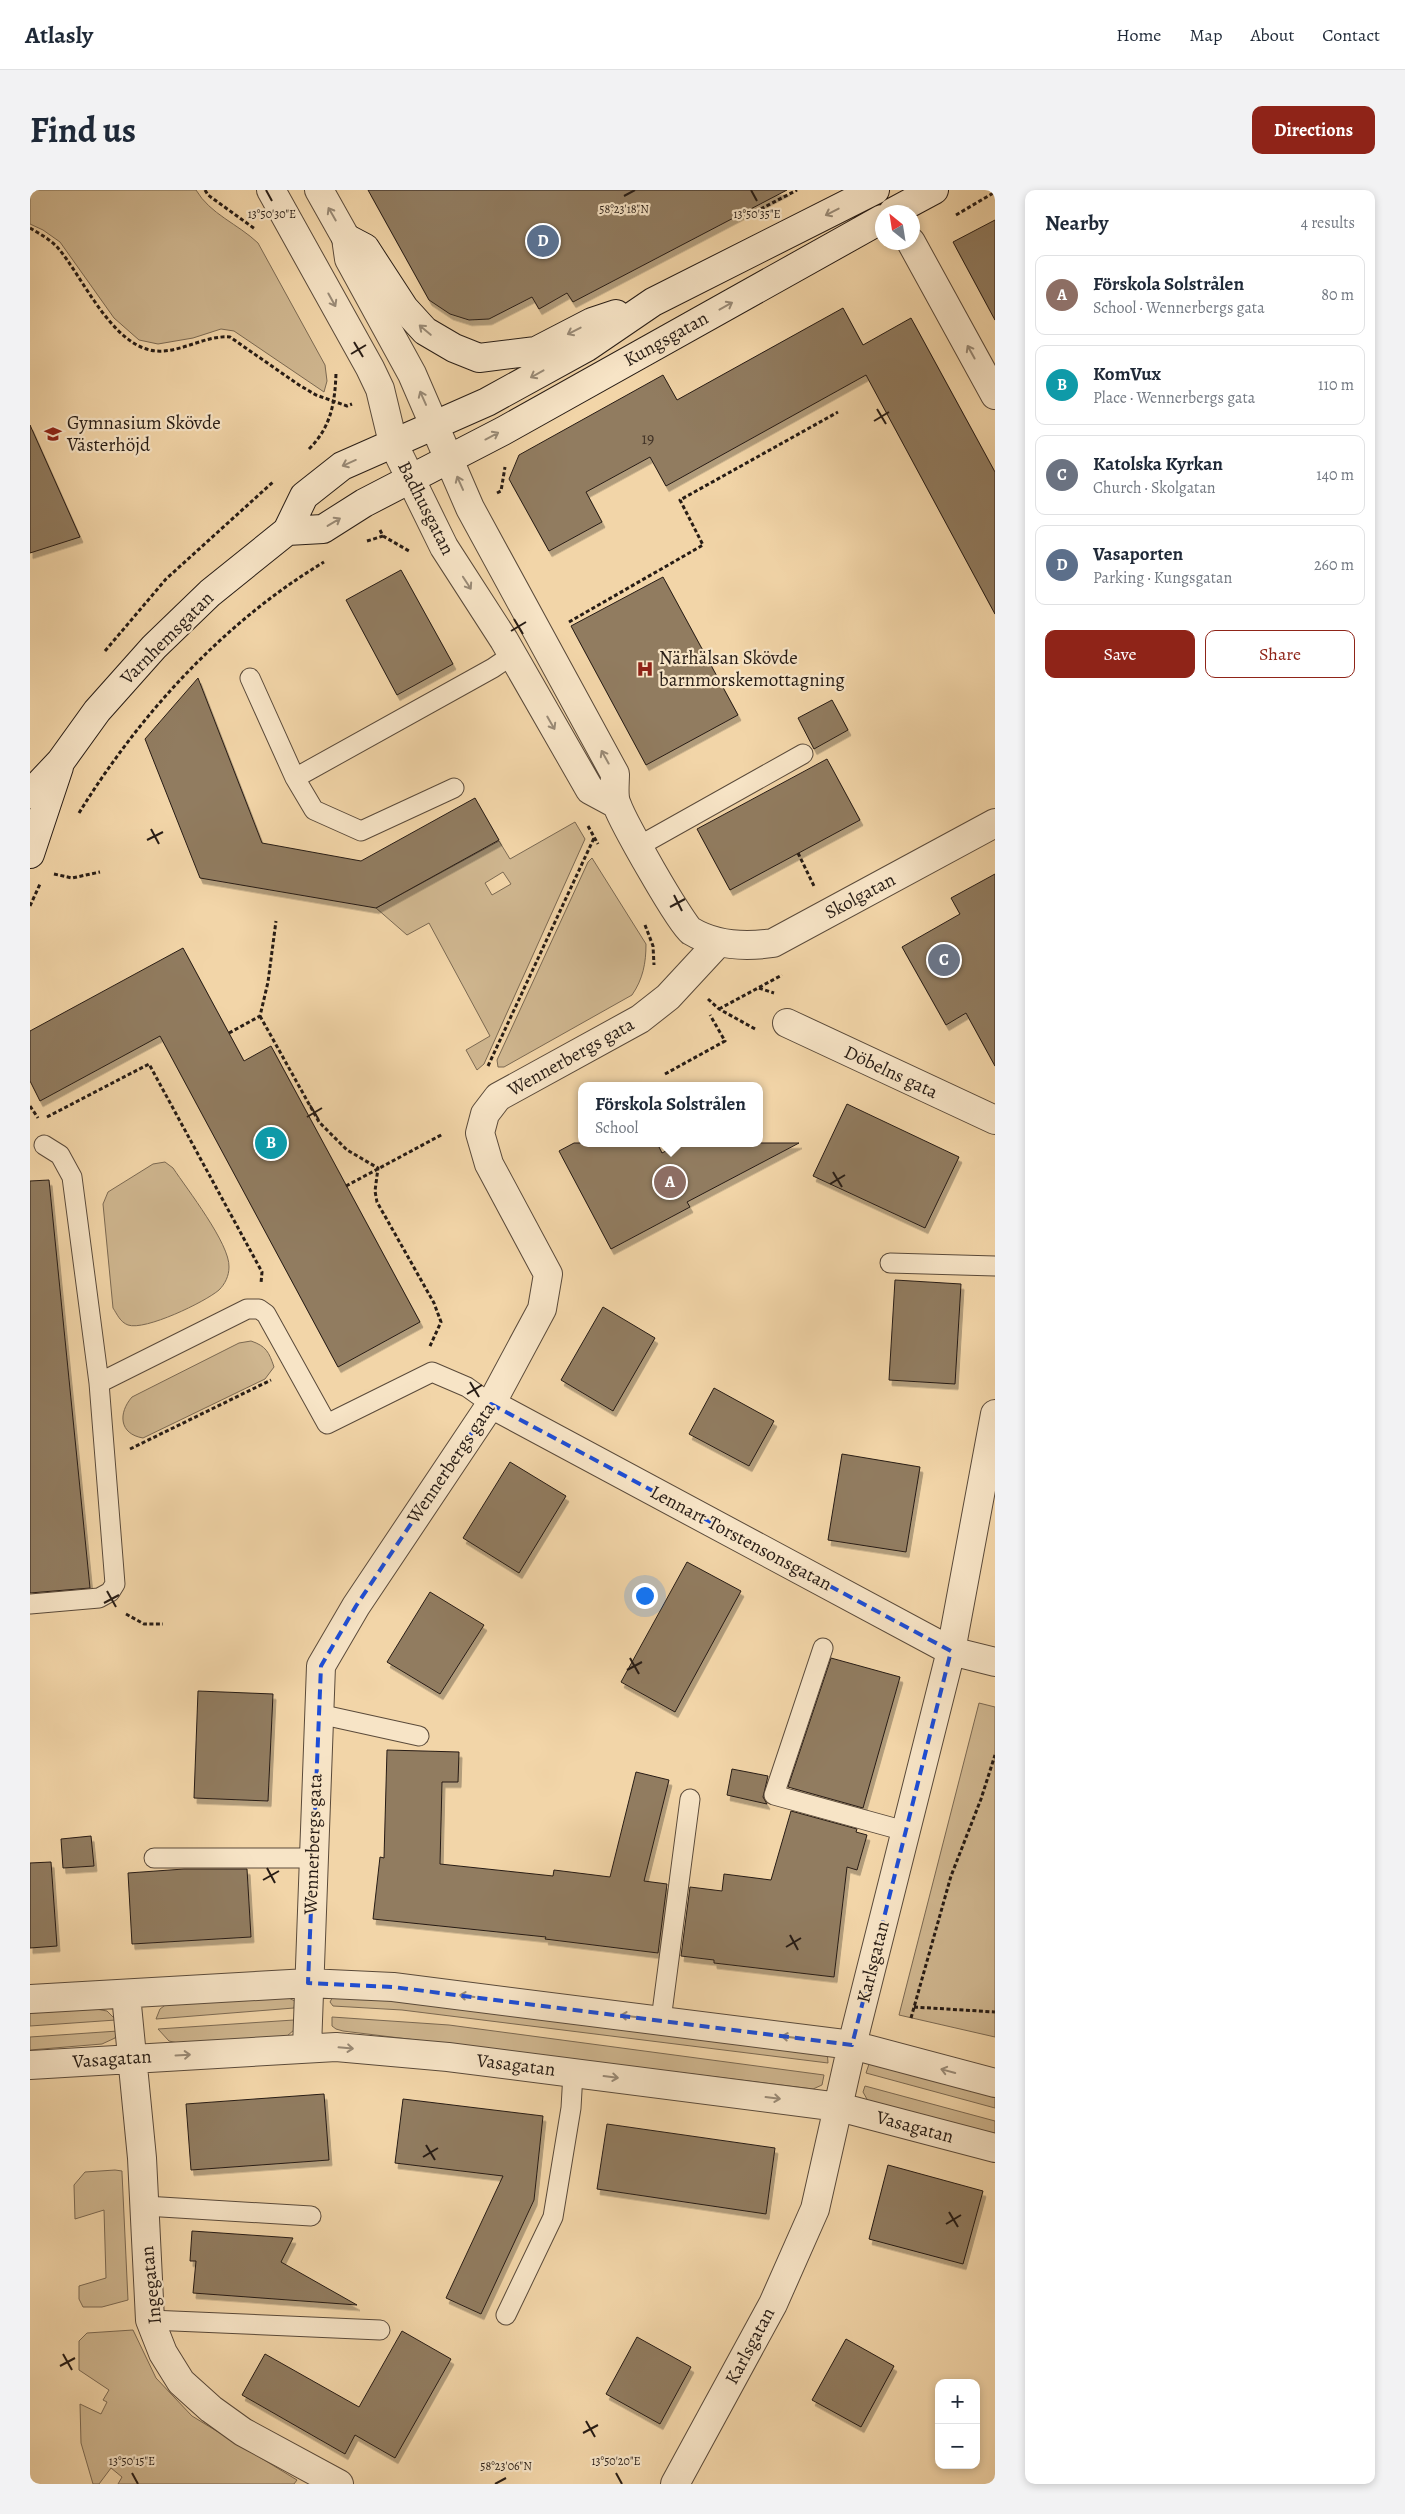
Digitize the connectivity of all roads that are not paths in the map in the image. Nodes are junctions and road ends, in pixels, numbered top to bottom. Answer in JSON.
{"nodes":[{"id":1,"x":271,"y":190,"type":"edge"},
{"id":2,"x":319,"y":190,"type":"edge"},
{"id":3,"x":875,"y":190,"type":"edge"},
{"id":4,"x":934,"y":190,"type":"edge"},
{"id":5,"x":907,"y":205,"type":"edge"},
{"id":6,"x":875,"y":222,"type":"edge"},
{"id":7,"x":346,"y":238,"type":"junction"},
{"id":8,"x":915,"y":250,"type":"edge"},
{"id":9,"x":653,"y":302,"type":"junction"},
{"id":10,"x":995,"y":395,"type":"edge"},
{"id":11,"x":434,"y":426,"type":"junction"},
{"id":12,"x":394,"y":443,"type":"junction"},
{"id":13,"x":449,"y":459,"type":"junction"},
{"id":14,"x":411,"y":479,"type":"junction"},
{"id":15,"x":287,"y":530,"type":"junction"},
{"id":16,"x":512,"y":655,"type":"junction"},
{"id":17,"x":250,"y":678,"type":"dead end"},
{"id":18,"x":804,"y":754,"type":"dead end"},
{"id":19,"x":61,"y":761,"type":"junction"},
{"id":20,"x":295,"y":778,"type":"junction"},
{"id":21,"x":454,"y":788,"type":"dead end"},
{"id":22,"x":30,"y":794,"type":"edge"},
{"id":23,"x":616,"y":804,"type":"junction"},
{"id":24,"x":995,"y":823,"type":"edge"},
{"id":25,"x":639,"y":846,"type":"junction"},
{"id":26,"x":38,"y":863,"type":"edge"},
{"id":27,"x":718,"y":943,"type":"junction"},
{"id":28,"x":787,"y":1023,"type":"dead end"},
{"id":29,"x":995,"y":1120,"type":"edge"},
{"id":30,"x":44,"y":1146,"type":"dead end"},
{"id":31,"x":890,"y":1263,"type":"dead end"},
{"id":32,"x":995,"y":1266,"type":"edge"},
{"id":33,"x":99,"y":1383,"type":"junction"},
{"id":34,"x":491,"y":1404,"type":"junction"},
{"id":35,"x":995,"y":1414,"type":"edge"},
{"id":36,"x":30,"y":1604,"type":"edge"},
{"id":37,"x":823,"y":1648,"type":"dead end"},
{"id":38,"x":951,"y":1651,"type":"junction"},
{"id":39,"x":995,"y":1662,"type":"edge"},
{"id":40,"x":319,"y":1714,"type":"junction"},
{"id":41,"x":419,"y":1736,"type":"dead end"},
{"id":42,"x":690,"y":1799,"type":"dead end"},
{"id":43,"x":906,"y":1831,"type":"junction"},
{"id":44,"x":154,"y":1858,"type":"dead end"},
{"id":45,"x":313,"y":1858,"type":"junction"},
{"id":46,"x":308,"y":1983,"type":"junction"},
{"id":47,"x":126,"y":1995,"type":"junction"},
{"id":48,"x":30,"y":1999,"type":"edge"},
{"id":49,"x":661,"y":2020,"type":"junction"},
{"id":50,"x":852,"y":2045,"type":"junction"},
{"id":51,"x":307,"y":2048,"type":"junction"},
{"id":52,"x":131,"y":2058,"type":"junction"},
{"id":53,"x":30,"y":2065,"type":"edge"},
{"id":54,"x":573,"y":2072,"type":"junction"},
{"id":55,"x":995,"y":2084,"type":"edge"},
{"id":56,"x":839,"y":2107,"type":"junction"},
{"id":57,"x":995,"y":2148,"type":"edge"},
{"id":58,"x":145,"y":2206,"type":"junction"},
{"id":59,"x":311,"y":2216,"type":"dead end"},
{"id":60,"x":506,"y":2315,"type":"dead end"},
{"id":61,"x":150,"y":2320,"type":"junction"},
{"id":62,"x":380,"y":2330,"type":"dead end"},
{"id":63,"x":339,"y":2484,"type":"edge"},
{"id":64,"x":676,"y":2484,"type":"edge"}],
"edges":[{"from":1,"to":12,"type":"street","name":"Badhusgatan","one_way":true},
{"from":7,"to":2,"type":"street","one_way":true},
{"from":3,"to":9,"type":"street","name":"Kungsgatan","one_way":true},
{"from":4,"to":5,"type":"street"},
{"from":13,"to":6,"type":"street","name":"Kungsgatan","one_way":true},
{"from":9,"to":7,"type":"street","name":"Kungsgatan","one_way":true},
{"from":11,"to":7,"type":"street","one_way":true},
{"from":10,"to":8,"type":"street","one_way":true},
{"from":9,"to":11,"type":"street","name":"Kungsgatan","one_way":true},
{"from":11,"to":12,"type":"street","name":"Kungsgatan"},
{"from":11,"to":13,"type":"street"},
{"from":12,"to":14,"type":"street","name":"Badhusgatan"},
{"from":12,"to":15,"type":"street","name":"Varnhemsgatan","one_way":true},
{"from":13,"to":14,"type":"street"},
{"from":23,"to":13,"type":"street","one_way":true},
{"from":15,"to":14,"type":"street","one_way":true},
{"from":14,"to":16,"type":"street","name":"Badhusgatan","one_way":true},
{"from":15,"to":19,"type":"street","name":"Varnhemsgatan"},
{"from":16,"to":20,"type":"lane"},
{"from":16,"to":23,"type":"street","name":"Badhusgatan","one_way":true},
{"from":17,"to":20,"type":"lane"},
{"from":18,"to":25,"type":"lane"},
{"from":19,"to":22,"type":"street","name":"Varnhemsgatan"},
{"from":19,"to":26,"type":"street","name":"Varnhemsgatan"},
{"from":20,"to":21,"type":"lane"},
{"from":23,"to":25,"type":"street"},
{"from":24,"to":27,"type":"street","name":"Skolgatan"},
{"from":25,"to":27,"type":"street"},
{"from":27,"to":34,"type":"street","name":"Wennerbergs gata"},
{"from":28,"to":29,"type":"street","name":"Döbelns gata"},
{"from":30,"to":33,"type":"lane"},
{"from":31,"to":32,"type":"lane"},
{"from":33,"to":34,"type":"lane"},
{"from":33,"to":36,"type":"lane"},
{"from":34,"to":38,"type":"street","name":"Lennart Torstensonsgatan"},
{"from":34,"to":40,"type":"street","name":"Wennerbergs gata"},
{"from":35,"to":38,"type":"street","name":"Karlsgatan"},
{"from":37,"to":43,"type":"lane"},
{"from":38,"to":39,"type":"street","name":"Lennart Torstensonsgatan"},
{"from":38,"to":43,"type":"street","name":"Karlsgatan"},
{"from":40,"to":41,"type":"lane"},
{"from":40,"to":45,"type":"street","name":"Wennerbergs gata"},
{"from":42,"to":49,"type":"lane"},
{"from":43,"to":50,"type":"street","name":"Karlsgatan"},
{"from":44,"to":45,"type":"lane"},
{"from":45,"to":46,"type":"street","name":"Wennerbergs gata"},
{"from":46,"to":47,"type":"street"},
{"from":49,"to":46,"type":"street","one_way":true},
{"from":46,"to":51,"type":"street","name":"Wennerbergs gata"},
{"from":47,"to":48,"type":"street"},
{"from":47,"to":52,"type":"street","name":"Ingegatan"},
{"from":50,"to":49,"type":"street","one_way":true},
{"from":55,"to":50,"type":"street","one_way":true},
{"from":50,"to":56,"type":"street","name":"Karlsgatan"},
{"from":52,"to":51,"type":"street","name":"Vasagatan","one_way":true},
{"from":51,"to":54,"type":"street","name":"Vasagatan","one_way":true},
{"from":52,"to":53,"type":"street","name":"Vasagatan"},
{"from":52,"to":58,"type":"street","name":"Ingegatan"},
{"from":54,"to":56,"type":"street","name":"Vasagatan","one_way":true},
{"from":54,"to":60,"type":"lane"},
{"from":56,"to":57,"type":"street","name":"Vasagatan"},
{"from":56,"to":64,"type":"street","name":"Karlsgatan"},
{"from":58,"to":59,"type":"lane"},
{"from":58,"to":61,"type":"street","name":"Ingegatan"},
{"from":61,"to":62,"type":"lane"},
{"from":61,"to":63,"type":"street","name":"Ingegatan"}]}
